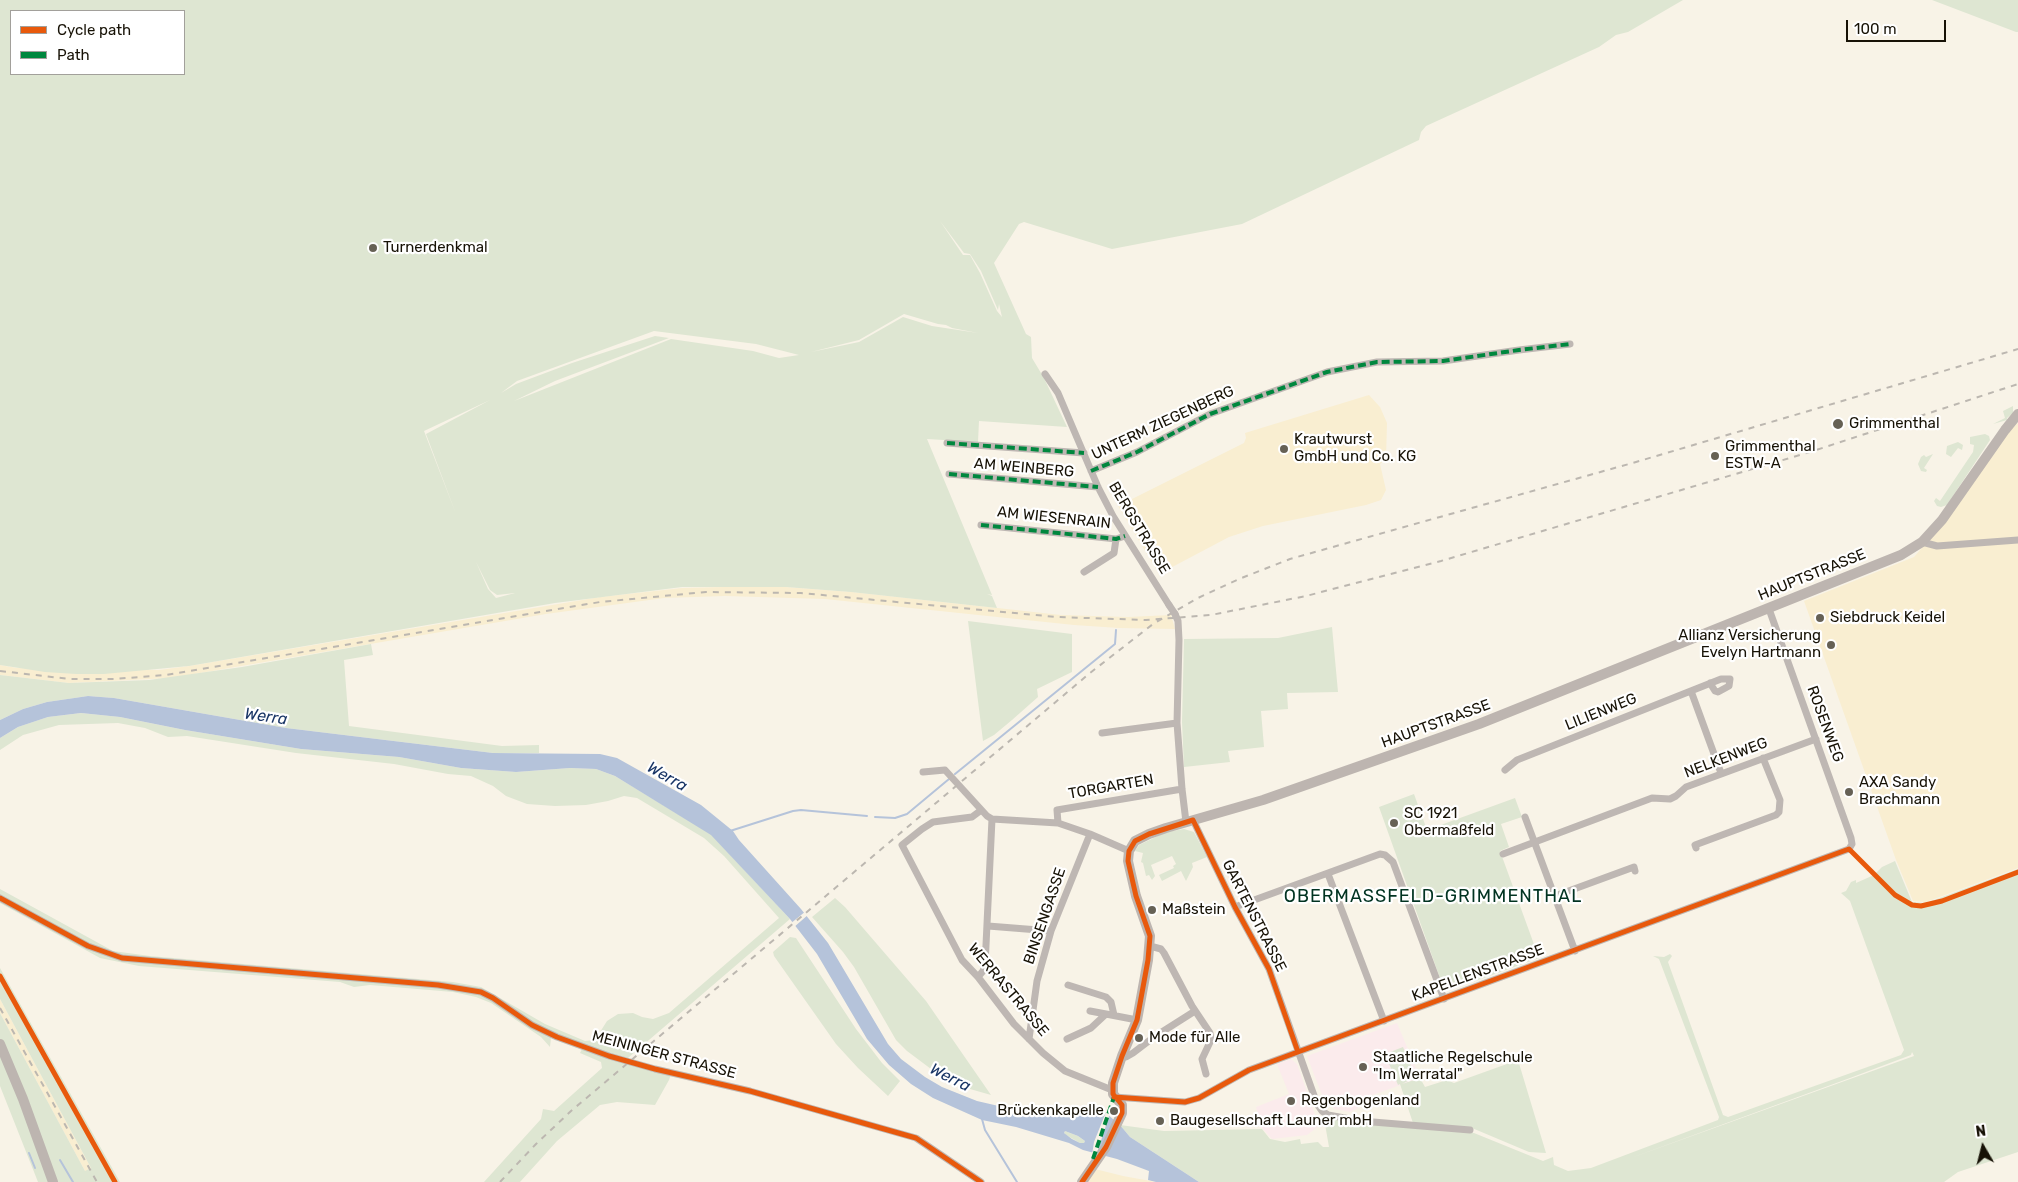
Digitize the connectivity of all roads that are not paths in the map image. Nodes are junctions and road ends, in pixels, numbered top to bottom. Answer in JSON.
{"nodes":[{"id":1,"x":1570,"y":344,"type":"dead end"},
{"id":2,"x":1046,"y":374,"type":"dead end"},
{"id":3,"x":2018,"y":414,"type":"edge"},
{"id":4,"x":947,"y":443,"type":"dead end"},
{"id":5,"x":1084,"y":453,"type":"junction"},
{"id":6,"x":1091,"y":471,"type":"junction"},
{"id":7,"x":949,"y":474,"type":"dead end"},
{"id":8,"x":1098,"y":487,"type":"junction"},
{"id":9,"x":981,"y":525,"type":"dead end"},
{"id":10,"x":1125,"y":536,"type":"junction"},
{"id":11,"x":1116,"y":539,"type":"junction"},
{"id":12,"x":2018,"y":540,"type":"edge"},
{"id":13,"x":1922,"y":542,"type":"junction"},
{"id":14,"x":1084,"y":572,"type":"dead end"},
{"id":15,"x":1769,"y":609,"type":"junction"},
{"id":16,"x":1175,"y":614,"type":"joint"},
{"id":17,"x":1710,"y":683,"type":"dead end"},
{"id":18,"x":1691,"y":691,"type":"junction"},
{"id":19,"x":1177,"y":723,"type":"junction"},
{"id":20,"x":1102,"y":733,"type":"dead end"},
{"id":21,"x":1816,"y":739,"type":"junction"},
{"id":22,"x":1764,"y":758,"type":"junction"},
{"id":23,"x":1505,"y":770,"type":"dead end"},
{"id":24,"x":923,"y":772,"type":"dead end"},
{"id":25,"x":1721,"y":774,"type":"junction"},
{"id":26,"x":1182,"y":789,"type":"junction"},
{"id":27,"x":980,"y":811,"type":"junction"},
{"id":28,"x":1525,"y":817,"type":"dead end"},
{"id":29,"x":992,"y":818,"type":"junction"},
{"id":30,"x":1190,"y":821,"type":"junction"},
{"id":31,"x":1058,"y":822,"type":"junction"},
{"id":32,"x":1090,"y":834,"type":"junction"},
{"id":33,"x":1535,"y":842,"type":"junction"},
{"id":34,"x":1696,"y":848,"type":"dead end"},
{"id":35,"x":1849,"y":849,"type":"joint"},
{"id":36,"x":1129,"y":851,"type":"junction"},
{"id":37,"x":1503,"y":854,"type":"dead end"},
{"id":38,"x":1635,"y":871,"type":"dead end"},
{"id":39,"x":1328,"y":874,"type":"junction"},
{"id":40,"x":1555,"y":896,"type":"junction"},
{"id":41,"x":0,"y":898,"type":"edge"},
{"id":42,"x":1235,"y":907,"type":"junction"},
{"id":43,"x":988,"y":926,"type":"junction"},
{"id":44,"x":1052,"y":930,"type":"junction"},
{"id":45,"x":1150,"y":946,"type":"junction"},
{"id":46,"x":1575,"y":951,"type":"junction"},
{"id":47,"x":978,"y":977,"type":"junction"},
{"id":48,"x":1068,"y":985,"type":"dead end"},
{"id":49,"x":1444,"y":998,"type":"junction"},
{"id":50,"x":1090,"y":1011,"type":"dead end"},
{"id":51,"x":1196,"y":1011,"type":"junction"},
{"id":52,"x":1110,"y":1014,"type":"junction"},
{"id":53,"x":1137,"y":1020,"type":"junction"},
{"id":54,"x":1384,"y":1021,"type":"junction"},
{"id":55,"x":1067,"y":1039,"type":"dead end"},
{"id":56,"x":1029,"y":1040,"type":"junction"},
{"id":57,"x":0,"y":1044,"type":"edge"},
{"id":58,"x":1298,"y":1052,"type":"junction"},
{"id":59,"x":1122,"y":1056,"type":"junction"},
{"id":60,"x":1206,"y":1074,"type":"dead end"},
{"id":61,"x":1113,"y":1094,"type":"junction"},
{"id":62,"x":1470,"y":1130,"type":"dead end"},
{"id":63,"x":1085,"y":1178,"type":"edge"},
{"id":64,"x":53,"y":1182,"type":"edge"},
{"id":65,"x":981,"y":1182,"type":"edge"}],
"edges":[{"from":1,"to":6,"type":"street","name":"UNTERM ZIEGENBERG"},
{"from":2,"to":5,"type":"street","name":"BERGSTRASSE"},
{"from":3,"to":13,"type":"main road","name":"HAUPTSTRASSE"},
{"from":4,"to":5,"type":"street"},
{"from":5,"to":6,"type":"street","name":"BERGSTRASSE"},
{"from":6,"to":8,"type":"street","name":"BERGSTRASSE"},
{"from":7,"to":8,"type":"street","name":"AM WEINBERG"},
{"from":8,"to":10,"type":"street","name":"BERGSTRASSE"},
{"from":9,"to":11,"type":"street","name":"AM WIESENRAIN"},
{"from":10,"to":11,"type":"street","name":"AM WIESENRAIN"},
{"from":10,"to":16,"type":"street","name":"BERGSTRASSE","bridge":true},
{"from":11,"to":14,"type":"street"},
{"from":12,"to":13,"type":"street"},
{"from":13,"to":15,"type":"main road","name":"HAUPTSTRASSE"},
{"from":15,"to":21,"type":"street","name":"ROSENWEG"},
{"from":15,"to":30,"type":"main road","name":"HAUPTSTRASSE"},
{"from":16,"to":19,"type":"street","name":"GARTENSTRASSE"},
{"from":17,"to":18,"type":"street","name":"LILIENWEG"},
{"from":18,"to":23,"type":"street","name":"LILIENWEG"},
{"from":18,"to":25,"type":"street"},
{"from":19,"to":20,"type":"street"},
{"from":19,"to":26,"type":"street","name":"GARTENSTRASSE"},
{"from":21,"to":22,"type":"street","name":"NELKENWEG"},
{"from":21,"to":35,"type":"street","name":"ROSENWEG"},
{"from":22,"to":25,"type":"street","name":"NELKENWEG"},
{"from":22,"to":34,"type":"street"},
{"from":24,"to":27,"type":"street"},
{"from":25,"to":33,"type":"street","name":"NELKENWEG"},
{"from":26,"to":30,"type":"street","name":"GARTENSTRASSE"},
{"from":26,"to":31,"type":"street","name":"TORGARTEN"},
{"from":27,"to":29,"type":"street"},
{"from":27,"to":47,"type":"street","name":"WERRASTRASSE"},
{"from":28,"to":33,"type":"street"},
{"from":29,"to":31,"type":"street"},
{"from":29,"to":43,"type":"street"},
{"from":30,"to":36,"type":"main road","name":"HAUPTSTRASSE"},
{"from":30,"to":42,"type":"street","name":"GARTENSTRASSE"},
{"from":31,"to":32,"type":"street"},
{"from":32,"to":36,"type":"street"},
{"from":32,"to":44,"type":"street","name":"BINSENGASSE"},
{"from":33,"to":37,"type":"street","name":"NELKENWEG"},
{"from":33,"to":40,"type":"street"},
{"from":35,"to":46,"type":"street","name":"KAPELLENSTRASSE"},
{"from":36,"to":45,"type":"main road"},
{"from":38,"to":40,"type":"street"},
{"from":39,"to":42,"type":"street"},
{"from":39,"to":49,"type":"street"},
{"from":39,"to":54,"type":"street"},
{"from":40,"to":46,"type":"street"},
{"from":41,"to":65,"type":"street","name":"MEININGER STRASSE"},
{"from":42,"to":58,"type":"street","name":"GARTENSTRASSE"},
{"from":43,"to":44,"type":"street"},
{"from":43,"to":47,"type":"street"},
{"from":44,"to":56,"type":"street","name":"BINSENGASSE"},
{"from":45,"to":51,"type":"street"},
{"from":45,"to":53,"type":"main road"},
{"from":46,"to":49,"type":"street","name":"KAPELLENSTRASSE"},
{"from":47,"to":56,"type":"street","name":"WERRASTRASSE"},
{"from":48,"to":52,"type":"street"},
{"from":49,"to":54,"type":"street","name":"KAPELLENSTRASSE"},
{"from":50,"to":52,"type":"street"},
{"from":51,"to":59,"type":"street"},
{"from":51,"to":60,"type":"street"},
{"from":52,"to":53,"type":"street"},
{"from":52,"to":55,"type":"street"},
{"from":53,"to":59,"type":"main road"},
{"from":54,"to":58,"type":"street","name":"KAPELLENSTRASSE"},
{"from":56,"to":61,"type":"street","name":"WERRASTRASSE"},
{"from":57,"to":64,"type":"main road"},
{"from":58,"to":61,"type":"street","name":"KAPELLENSTRASSE"},
{"from":58,"to":62,"type":"street","name":"GARTENSTRASSE"},
{"from":59,"to":61,"type":"main road"},
{"from":61,"to":63,"type":"main road"}]}
